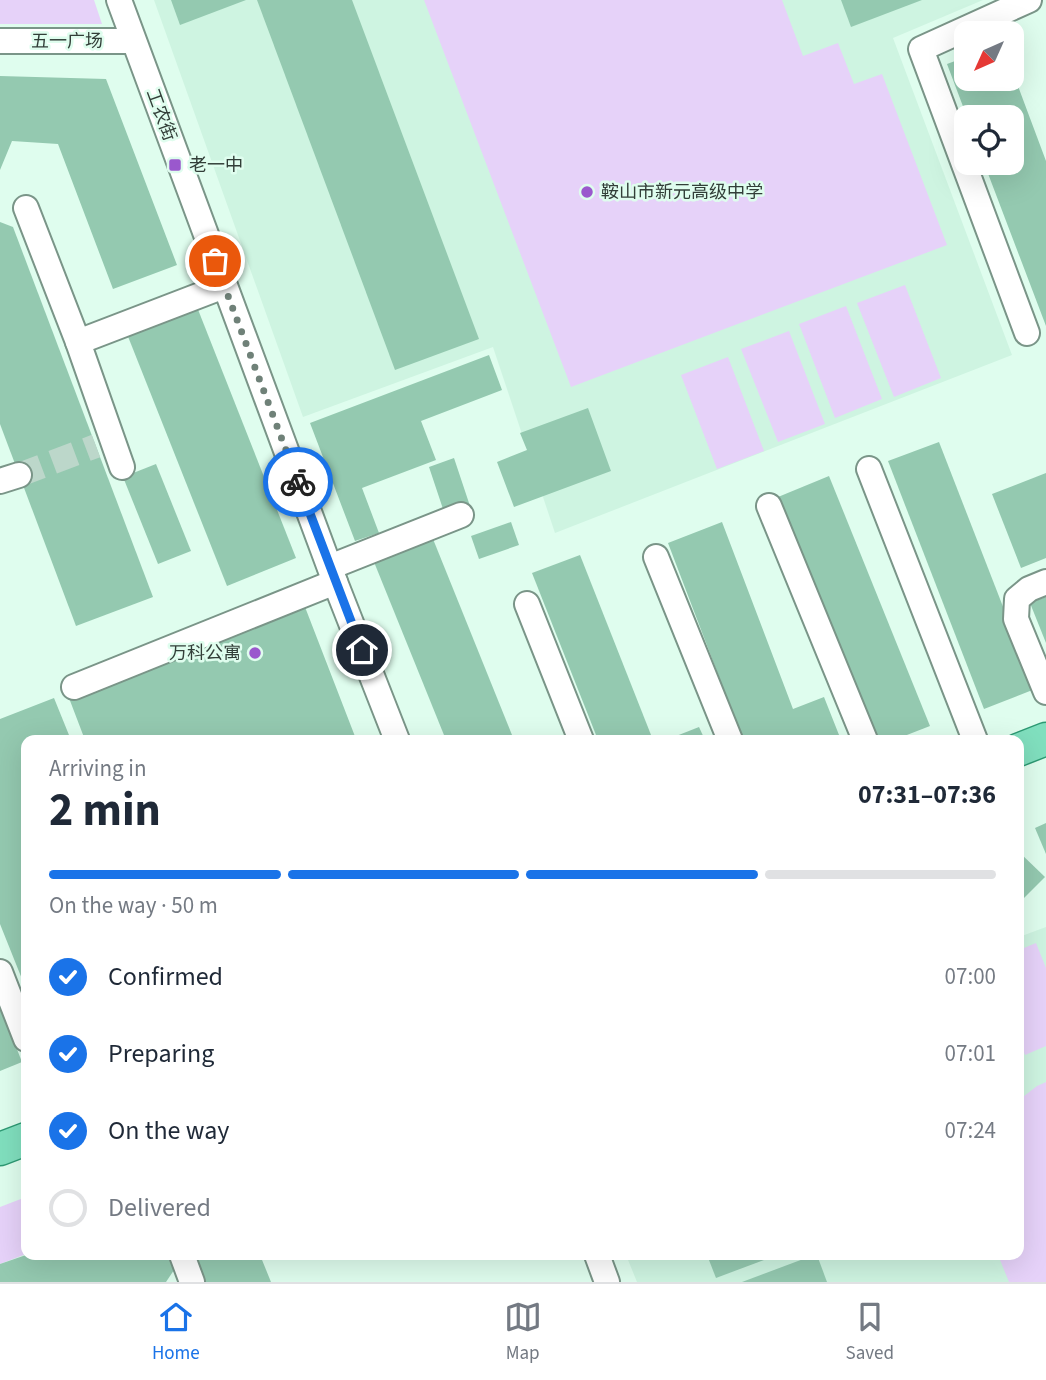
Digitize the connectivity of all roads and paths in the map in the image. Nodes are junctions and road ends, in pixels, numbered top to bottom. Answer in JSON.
{"nodes":[{"id":1,"x":119,"y":0,"type":"edge"},
{"id":2,"x":1029,"y":0,"type":"edge"},
{"id":3,"x":0,"y":41,"type":"edge"},
{"id":4,"x":133,"y":41,"type":"junction"},
{"id":5,"x":26,"y":208,"type":"dead end"},
{"id":6,"x":224,"y":286,"type":"junction"},
{"id":7,"x":1027,"y":333,"type":"dead end"},
{"id":8,"x":78,"y":342,"type":"junction"},
{"id":9,"x":122,"y":467,"type":"dead end"},
{"id":10,"x":869,"y":468,"type":"dead end"},
{"id":11,"x":769,"y":506,"type":"dead end"},
{"id":12,"x":461,"y":515,"type":"dead end"},
{"id":13,"x":656,"y":557,"type":"dead end"},
{"id":14,"x":332,"y":575,"type":"junction"},
{"id":15,"x":1046,"y":582,"type":"edge"},
{"id":16,"x":527,"y":604,"type":"dead end"},
{"id":17,"x":74,"y":687,"type":"dead end"},
{"id":18,"x":1046,"y":692,"type":"edge"},
{"id":19,"x":395,"y":735,"type":"edge"},
{"id":20,"x":579,"y":735,"type":"edge"},
{"id":21,"x":728,"y":735,"type":"edge"},
{"id":22,"x":863,"y":735,"type":"edge"},
{"id":23,"x":973,"y":735,"type":"edge"},
{"id":24,"x":1046,"y":740,"type":"edge"},
{"id":25,"x":1024,"y":748,"type":"edge"},
{"id":26,"x":0,"y":972,"type":"edge"},
{"id":27,"x":21,"y":1026,"type":"edge"},
{"id":28,"x":21,"y":1141,"type":"edge"},
{"id":29,"x":0,"y":1149,"type":"edge"},
{"id":30,"x":184,"y":1260,"type":"edge"},
{"id":31,"x":599,"y":1260,"type":"edge"},
{"id":32,"x":192,"y":1282,"type":"edge"},
{"id":33,"x":607,"y":1282,"type":"edge"}],
"edges":[{"from":1,"to":4,"type":"street","name":"工农街"},
{"from":2,"to":7,"type":"street"},
{"from":3,"to":4,"type":"street","name":"五一广场"},
{"from":4,"to":6,"type":"street","name":"工农街"},
{"from":5,"to":8,"type":"street"},
{"from":6,"to":8,"type":"street"},
{"from":6,"to":14,"type":"street","name":"工农街"},
{"from":8,"to":9,"type":"street"},
{"from":10,"to":23,"type":"street"},
{"from":11,"to":22,"type":"street"},
{"from":12,"to":14,"type":"street"},
{"from":13,"to":21,"type":"street"},
{"from":14,"to":17,"type":"street"},
{"from":14,"to":19,"type":"street","name":"工农街"},
{"from":15,"to":18,"type":"street"},
{"from":16,"to":20,"type":"street"},
{"from":24,"to":25,"type":"main road"},
{"from":26,"to":27,"type":"street"},
{"from":28,"to":29,"type":"main road"},
{"from":30,"to":32,"type":"street"},
{"from":31,"to":33,"type":"street"}]}
